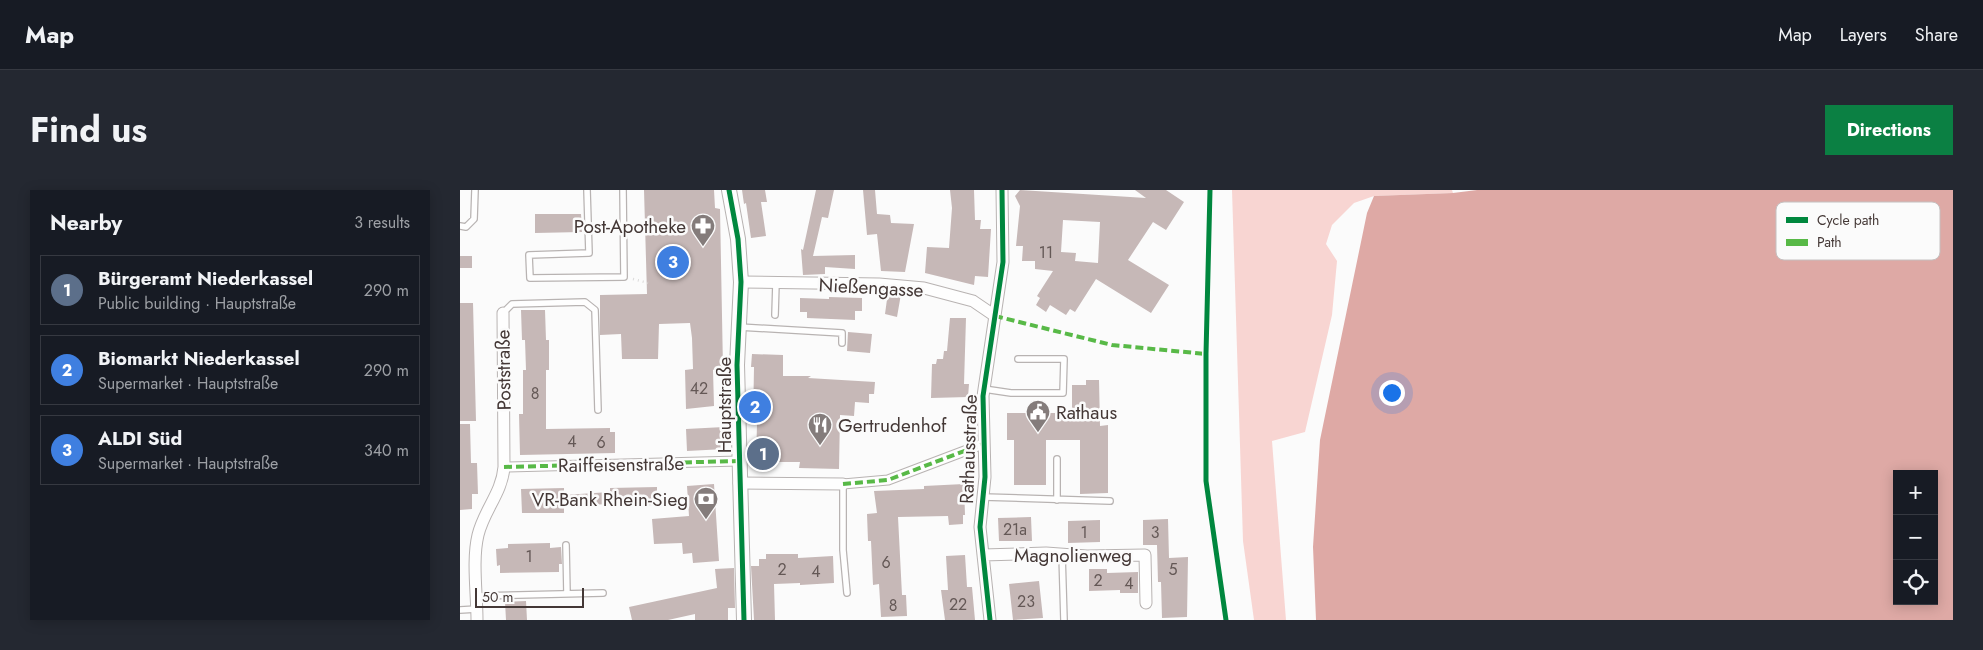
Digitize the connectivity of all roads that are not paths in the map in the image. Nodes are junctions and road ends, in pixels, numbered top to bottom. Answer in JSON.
{"nodes":[{"id":1,"x":475,"y":190,"type":"edge"},
{"id":2,"x":587,"y":190,"type":"edge"},
{"id":3,"x":623,"y":190,"type":"edge"},
{"id":4,"x":729,"y":190,"type":"edge"},
{"id":5,"x":1002,"y":190,"type":"edge"},
{"id":6,"x":460,"y":226,"type":"edge"},
{"id":7,"x":742,"y":282,"type":"junction"},
{"id":8,"x":776,"y":283,"type":"junction"},
{"id":9,"x":502,"y":313,"type":"joint"},
{"id":10,"x":775,"y":315,"type":"dead end"},
{"id":11,"x":995,"y":316,"type":"junction"},
{"id":12,"x":739,"y":327,"type":"junction"},
{"id":13,"x":842,"y":343,"type":"dead end"},
{"id":14,"x":1018,"y":359,"type":"dead end"},
{"id":15,"x":984,"y":389,"type":"junction"},
{"id":16,"x":598,"y":410,"type":"dead end"},
{"id":17,"x":984,"y":444,"type":"junction"},
{"id":18,"x":1057,"y":459,"type":"dead end"},
{"id":19,"x":739,"y":461,"type":"junction"},
{"id":20,"x":504,"y":467,"type":"junction"},
{"id":21,"x":739,"y":483,"type":"junction"},
{"id":22,"x":843,"y":484,"type":"junction"},
{"id":23,"x":983,"y":497,"type":"junction"},
{"id":24,"x":1057,"y":500,"type":"junction"},
{"id":25,"x":1110,"y":501,"type":"dead end"},
{"id":26,"x":566,"y":545,"type":"dead end"},
{"id":27,"x":1062,"y":554,"type":"junction"},
{"id":28,"x":983,"y":555,"type":"junction"},
{"id":29,"x":603,"y":593,"type":"dead end"},
{"id":30,"x":847,"y":593,"type":"dead end"},
{"id":31,"x":567,"y":594,"type":"junction"},
{"id":32,"x":477,"y":596,"type":"junction"},
{"id":33,"x":1146,"y":603,"type":"dead end"},
{"id":34,"x":460,"y":610,"type":"edge"},
{"id":35,"x":477,"y":615,"type":"edge"},
{"id":36,"x":744,"y":620,"type":"edge"},
{"id":37,"x":990,"y":620,"type":"edge"},
{"id":38,"x":1064,"y":620,"type":"edge"}],
"edges":[{"from":1,"to":6,"type":"lane"},
{"from":2,"to":3,"type":"lane"},
{"from":4,"to":7,"type":"street","name":"Hauptstraße"},
{"from":5,"to":11,"type":"street","name":"Rathausstraße"},
{"from":7,"to":8,"type":"street","name":"Nießengasse"},
{"from":7,"to":12,"type":"street","name":"Hauptstraße"},
{"from":8,"to":10,"type":"lane"},
{"from":8,"to":11,"type":"street","name":"Nießengasse"},
{"from":9,"to":16,"type":"lane","name":"Poststraße"},
{"from":9,"to":20,"type":"street","name":"Poststraße"},
{"from":11,"to":15,"type":"street","name":"Rathausstraße"},
{"from":12,"to":13,"type":"lane"},
{"from":12,"to":19,"type":"street","name":"Hauptstraße"},
{"from":14,"to":15,"type":"lane"},
{"from":15,"to":17,"type":"street","name":"Rathausstraße"},
{"from":17,"to":22,"type":"street"},
{"from":17,"to":23,"type":"street","name":"Rathausstraße"},
{"from":18,"to":24,"type":"lane"},
{"from":19,"to":20,"type":"street","name":"Raiffeisenstraße"},
{"from":19,"to":21,"type":"street","name":"Hauptstraße"},
{"from":20,"to":32,"type":"street","name":"Poststraße"},
{"from":21,"to":22,"type":"street"},
{"from":21,"to":36,"type":"street","name":"Hauptstraße"},
{"from":22,"to":30,"type":"lane"},
{"from":23,"to":24,"type":"lane"},
{"from":23,"to":28,"type":"street","name":"Rathausstraße"},
{"from":24,"to":25,"type":"lane"},
{"from":26,"to":31,"type":"lane"},
{"from":27,"to":28,"type":"street","name":"Magnolienweg"},
{"from":27,"to":33,"type":"street","name":"Magnolienweg"},
{"from":27,"to":38,"type":"lane"},
{"from":28,"to":37,"type":"street","name":"Rathausstraße"},
{"from":29,"to":31,"type":"lane"},
{"from":31,"to":32,"type":"lane"},
{"from":32,"to":35,"type":"street","name":"Poststraße"},
{"from":34,"to":35,"type":"lane"}]}
